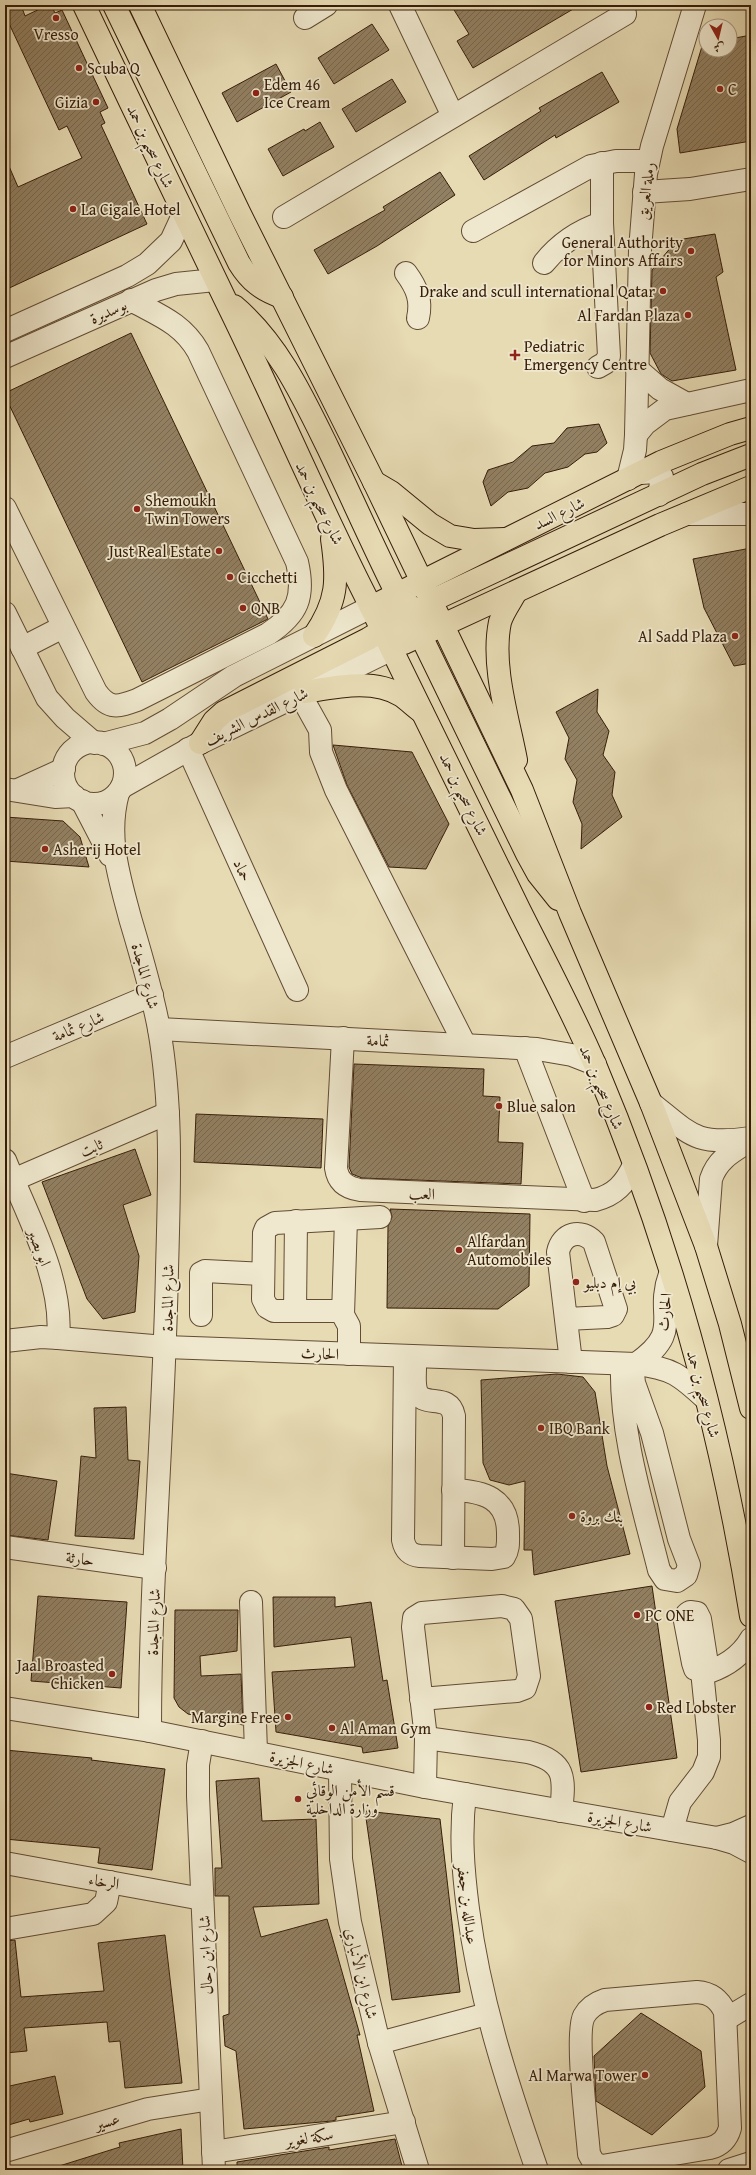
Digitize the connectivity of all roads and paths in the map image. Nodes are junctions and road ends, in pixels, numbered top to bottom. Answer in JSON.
{"nodes":[{"id":1,"x":84,"y":5,"type":"edge"},
{"id":2,"x":114,"y":5,"type":"edge"},
{"id":3,"x":140,"y":5,"type":"edge"},
{"id":4,"x":326,"y":5,"type":"edge"},
{"id":5,"x":400,"y":5,"type":"edge"},
{"id":6,"x":695,"y":5,"type":"edge"},
{"id":7,"x":625,"y":14,"type":"dead end"},
{"id":8,"x":304,"y":18,"type":"dead end"},
{"id":9,"x":453,"y":116,"type":"junction"},
{"id":10,"x":648,"y":161,"type":"junction"},
{"id":11,"x":602,"y":163,"type":"junction"},
{"id":12,"x":751,"y":178,"type":"edge"},
{"id":13,"x":644,"y":192,"type":"junction"},
{"id":14,"x":183,"y":215,"type":"junction"},
{"id":15,"x":284,"y":217,"type":"dead end"},
{"id":16,"x":602,"y":223,"type":"junction"},
{"id":17,"x":473,"y":231,"type":"dead end"},
{"id":18,"x":544,"y":263,"type":"dead end"},
{"id":19,"x":406,"y":273,"type":"dead end"},
{"id":20,"x":220,"y":289,"type":"junction"},
{"id":21,"x":282,"y":297,"type":"junction"},
{"id":22,"x":74,"y":300,"type":"junction"},
{"id":23,"x":131,"y":300,"type":"junction"},
{"id":24,"x":418,"y":318,"type":"dead end"},
{"id":25,"x":84,"y":322,"type":"junction"},
{"id":26,"x":5,"y":331,"type":"edge"},
{"id":27,"x":5,"y":357,"type":"edge"},
{"id":28,"x":598,"y":366,"type":"dead end"},
{"id":29,"x":637,"y":369,"type":"junction"},
{"id":30,"x":751,"y":390,"type":"edge"},
{"id":31,"x":687,"y":404,"type":"junction"},
{"id":32,"x":751,"y":428,"type":"edge"},
{"id":33,"x":636,"y":435,"type":"junction"},
{"id":34,"x":751,"y":455,"type":"edge"},
{"id":35,"x":634,"y":476,"type":"junction"},
{"id":36,"x":374,"y":482,"type":"junction"},
{"id":37,"x":751,"y":487,"type":"edge"},
{"id":38,"x":659,"y":495,"type":"junction"},
{"id":39,"x":5,"y":508,"type":"edge"},
{"id":40,"x":687,"y":514,"type":"junction"},
{"id":41,"x":751,"y":514,"type":"edge"},
{"id":42,"x":329,"y":522,"type":"junction"},
{"id":43,"x":505,"y":539,"type":"junction"},
{"id":44,"x":422,"y":582,"type":"junction"},
{"id":45,"x":516,"y":592,"type":"junction"},
{"id":46,"x":371,"y":607,"type":"junction"},
{"id":47,"x":412,"y":612,"type":"junction"},
{"id":48,"x":5,"y":614,"type":"edge"},
{"id":49,"x":443,"y":626,"type":"junction"},
{"id":50,"x":64,"y":627,"type":"junction"},
{"id":51,"x":314,"y":636,"type":"junction"},
{"id":52,"x":387,"y":639,"type":"junction"},
{"id":53,"x":22,"y":648,"type":"junction"},
{"id":54,"x":302,"y":693,"type":"junction"},
{"id":55,"x":425,"y":715,"type":"junction"},
{"id":56,"x":99,"y":743,"type":"junction"},
{"id":57,"x":194,"y":746,"type":"junction"},
{"id":58,"x":64,"y":768,"type":"junction"},
{"id":59,"x":12,"y":790,"type":"edge"},
{"id":60,"x":120,"y":790,"type":"junction"},
{"id":61,"x":522,"y":790,"type":"junction"},
{"id":62,"x":78,"y":799,"type":"junction"},
{"id":63,"x":117,"y":871,"type":"junction"},
{"id":64,"x":570,"y":913,"type":"junction"},
{"id":65,"x":297,"y":990,"type":"dead end"},
{"id":66,"x":152,"y":995,"type":"junction"},
{"id":67,"x":159,"y":1029,"type":"junction"},
{"id":68,"x":343,"y":1038,"type":"junction"},
{"id":69,"x":465,"y":1045,"type":"junction"},
{"id":70,"x":524,"y":1048,"type":"junction"},
{"id":71,"x":5,"y":1057,"type":"edge"},
{"id":72,"x":595,"y":1064,"type":"junction"},
{"id":73,"x":651,"y":1103,"type":"junction"},
{"id":74,"x":168,"y":1113,"type":"junction"},
{"id":75,"x":751,"y":1139,"type":"edge"},
{"id":76,"x":5,"y":1160,"type":"edge"},
{"id":77,"x":634,"y":1166,"type":"junction"},
{"id":78,"x":13,"y":1180,"type":"junction"},
{"id":79,"x":584,"y":1201,"type":"junction"},
{"id":80,"x":380,"y":1217,"type":"dead end"},
{"id":81,"x":346,"y":1219,"type":"junction"},
{"id":82,"x":296,"y":1221,"type":"junction"},
{"id":83,"x":706,"y":1246,"type":"junction"},
{"id":84,"x":263,"y":1274,"type":"junction"},
{"id":85,"x":670,"y":1274,"type":"junction"},
{"id":86,"x":295,"y":1311,"type":"junction"},
{"id":87,"x":344,"y":1313,"type":"junction"},
{"id":88,"x":200,"y":1315,"type":"dead end"},
{"id":89,"x":566,"y":1319,"type":"dead end"},
{"id":90,"x":58,"y":1338,"type":"junction"},
{"id":91,"x":5,"y":1341,"type":"edge"},
{"id":92,"x":165,"y":1347,"type":"junction"},
{"id":93,"x":342,"y":1354,"type":"junction"},
{"id":94,"x":410,"y":1356,"type":"junction"},
{"id":95,"x":570,"y":1362,"type":"junction"},
{"id":96,"x":630,"y":1364,"type":"junction"},
{"id":97,"x":706,"y":1399,"type":"junction"},
{"id":98,"x":751,"y":1408,"type":"edge"},
{"id":99,"x":453,"y":1490,"type":"junction"},
{"id":100,"x":5,"y":1548,"type":"edge"},
{"id":101,"x":453,"y":1558,"type":"junction"},
{"id":102,"x":155,"y":1568,"type":"junction"},
{"id":103,"x":251,"y":1602,"type":"dead end"},
{"id":104,"x":751,"y":1616,"type":"edge"},
{"id":105,"x":751,"y":1639,"type":"edge"},
{"id":106,"x":421,"y":1699,"type":"junction"},
{"id":107,"x":5,"y":1708,"type":"edge"},
{"id":108,"x":150,"y":1731,"type":"junction"},
{"id":109,"x":426,"y":1738,"type":"junction"},
{"id":110,"x":202,"y":1741,"type":"junction"},
{"id":111,"x":256,"y":1752,"type":"junction"},
{"id":112,"x":340,"y":1770,"type":"junction"},
{"id":113,"x":425,"y":1787,"type":"junction"},
{"id":114,"x":465,"y":1794,"type":"junction"},
{"id":115,"x":555,"y":1810,"type":"junction"},
{"id":116,"x":751,"y":1826,"type":"edge"},
{"id":117,"x":672,"y":1830,"type":"junction"},
{"id":118,"x":717,"y":1838,"type":"junction"},
{"id":119,"x":751,"y":1852,"type":"edge"},
{"id":120,"x":5,"y":1863,"type":"edge"},
{"id":121,"x":110,"y":1882,"type":"junction"},
{"id":122,"x":202,"y":1899,"type":"junction"},
{"id":123,"x":5,"y":1929,"type":"edge"},
{"id":124,"x":751,"y":2004,"type":"edge"},
{"id":125,"x":487,"y":2014,"type":"junction"},
{"id":126,"x":726,"y":2019,"type":"junction"},
{"id":127,"x":380,"y":2043,"type":"junction"},
{"id":128,"x":211,"y":2099,"type":"junction"},
{"id":129,"x":404,"y":2122,"type":"junction"},
{"id":130,"x":5,"y":2151,"type":"edge"},
{"id":131,"x":214,"y":2161,"type":"edge"},
{"id":132,"x":664,"y":2163,"type":"edge"},
{"id":133,"x":751,"y":2163,"type":"edge"},
{"id":134,"x":418,"y":2170,"type":"edge"},
{"id":135,"x":537,"y":2170,"type":"edge"},
{"id":136,"x":729,"y":2170,"type":"edge"}],
"edges":[{"from":1,"to":14,"type":"main road","name":"شارع سحيم بن حمد"},
{"from":2,"to":21,"type":"main road"},
{"from":3,"to":21,"type":"main road"},
{"from":4,"to":8,"type":"street"},
{"from":5,"to":9,"type":"street"},
{"from":6,"to":10,"type":"street","name":"رملة العريق"},
{"from":7,"to":9,"type":"street"},
{"from":9,"to":15,"type":"street"},
{"from":10,"to":11,"type":"street"},
{"from":10,"to":13,"type":"street","name":"رملة العريق"},
{"from":11,"to":16,"type":"street"},
{"from":11,"to":17,"type":"street"},
{"from":12,"to":13,"type":"street"},
{"from":13,"to":29,"type":"street","name":"رملة العريق"},
{"from":14,"to":20,"type":"main road","name":"شارع سحيم بن حمد"},
{"from":14,"to":22,"type":"street","name":"بوسديرة"},
{"from":16,"to":18,"type":"street"},
{"from":16,"to":28,"type":"street"},
{"from":19,"to":24,"type":"street"},
{"from":20,"to":23,"type":"street","name":"بوسديرة"},
{"from":20,"to":42,"type":"main road","name":"شارع سحيم بن حمد"},
{"from":20,"to":47,"type":"main road"},
{"from":21,"to":36,"type":"main road"},
{"from":22,"to":25,"type":"street"},
{"from":22,"to":26,"type":"street","name":"بوسديرة"},
{"from":23,"to":25,"type":"street","name":"بوسديرة"},
{"from":23,"to":50,"type":"street"},
{"from":25,"to":27,"type":"street","name":"بوسديرة"},
{"from":29,"to":31,"type":"street"},
{"from":29,"to":33,"type":"street","name":"رملة العريق"},
{"from":30,"to":31,"type":"street"},
{"from":31,"to":33,"type":"street"},
{"from":32,"to":35,"type":"main road","name":"شارع السد"},
{"from":33,"to":35,"type":"street","name":"رملة العريق"},
{"from":34,"to":38,"type":"main road"},
{"from":35,"to":38,"type":"street"},
{"from":35,"to":43,"type":"main road","name":"شارع السد"},
{"from":36,"to":43,"type":"main road"},
{"from":36,"to":44,"type":"main road"},
{"from":37,"to":40,"type":"main road"},
{"from":38,"to":47,"type":"main road"},
{"from":39,"to":50,"type":"street"},
{"from":40,"to":41,"type":"street"},
{"from":40,"to":45,"type":"main road"},
{"from":42,"to":46,"type":"main road","name":"شارع سحيم بن حمد"},
{"from":42,"to":51,"type":"main road"},
{"from":43,"to":44,"type":"main road","name":"شارع السد"},
{"from":44,"to":47,"type":"main road"},
{"from":45,"to":49,"type":"main road"},
{"from":45,"to":61,"type":"main road"},
{"from":46,"to":47,"type":"main road"},
{"from":46,"to":51,"type":"street"},
{"from":46,"to":52,"type":"main road","name":"شارع سحيم بن حمد"},
{"from":47,"to":49,"type":"main road"},
{"from":47,"to":52,"type":"main road"},
{"from":47,"to":52,"type":"main road"},
{"from":47,"to":64,"type":"main road"},
{"from":48,"to":53,"type":"street"},
{"from":49,"to":61,"type":"main road"},
{"from":50,"to":53,"type":"street"},
{"from":51,"to":56,"type":"street"},
{"from":52,"to":54,"type":"street","name":"شارع القدس الشريف"},
{"from":52,"to":55,"type":"main road","name":"شارع سحيم بن حمد"},
{"from":52,"to":57,"type":"main road"},
{"from":53,"to":56,"type":"street"},
{"from":54,"to":55,"type":"main road"},
{"from":54,"to":57,"type":"street","name":"شارع القدس الشريف"},
{"from":54,"to":69,"type":"street"},
{"from":55,"to":72,"type":"main road","name":"شارع سحيم بن حمد"},
{"from":56,"to":58,"type":"street"},
{"from":56,"to":60,"type":"street"},
{"from":57,"to":60,"type":"street","name":"شارع القدس الشريف"},
{"from":57,"to":65,"type":"street","name":"حماد"},
{"from":58,"to":59,"type":"street"},
{"from":58,"to":62,"type":"street"},
{"from":59,"to":62,"type":"street"},
{"from":60,"to":62,"type":"street"},
{"from":60,"to":63,"type":"street","name":"شارع الماجدة"},
{"from":61,"to":64,"type":"main road"},
{"from":62,"to":63,"type":"street","name":"شارع الماجدة"},
{"from":63,"to":66,"type":"street","name":"شارع الماجدة"},
{"from":64,"to":73,"type":"main road"},
{"from":66,"to":67,"type":"street","name":"شارع الماجدة"},
{"from":66,"to":71,"type":"street","name":"شارع ثمامة"},
{"from":67,"to":68,"type":"street","name":"ثمامة"},
{"from":67,"to":74,"type":"street","name":"شارع الماجدة"},
{"from":68,"to":69,"type":"street","name":"ثمامة"},
{"from":68,"to":79,"type":"street","name":"العب"},
{"from":69,"to":70,"type":"street","name":"ثمامة"},
{"from":70,"to":72,"type":"street","name":"ثمامة"},
{"from":70,"to":79,"type":"street"},
{"from":72,"to":77,"type":"main road","name":"شارع سحيم بن حمد"},
{"from":73,"to":75,"type":"street"},
{"from":73,"to":83,"type":"main road"},
{"from":74,"to":78,"type":"street","name":"ثابت"},
{"from":74,"to":92,"type":"street","name":"شارع الماجدة"},
{"from":75,"to":83,"type":"street"},
{"from":76,"to":78,"type":"street","name":"ابو بصير"},
{"from":77,"to":79,"type":"street","name":"العب"},
{"from":77,"to":85,"type":"main road","name":"شارع سحيم بن حمد"},
{"from":78,"to":90,"type":"street","name":"ابو بصير"},
{"from":80,"to":81,"type":"street"},
{"from":81,"to":82,"type":"street"},
{"from":81,"to":87,"type":"street"},
{"from":82,"to":84,"type":"street"},
{"from":82,"to":86,"type":"street"},
{"from":83,"to":98,"type":"main road"},
{"from":84,"to":86,"type":"street"},
{"from":84,"to":88,"type":"street"},
{"from":85,"to":96,"type":"street","name":"الحارث"},
{"from":85,"to":97,"type":"main road","name":"شارع سحيم بن حمد"},
{"from":86,"to":87,"type":"street"},
{"from":87,"to":93,"type":"street"},
{"from":89,"to":95,"type":"street"},
{"from":90,"to":91,"type":"street","name":"الحارث"},
{"from":90,"to":92,"type":"street","name":"الحارث"},
{"from":92,"to":93,"type":"street","name":"الحارث"},
{"from":92,"to":102,"type":"street","name":"شارع الماجدة"},
{"from":93,"to":94,"type":"street","name":"الحارث"},
{"from":94,"to":95,"type":"street","name":"الحارث"},
{"from":94,"to":99,"type":"street"},
{"from":94,"to":101,"type":"street"},
{"from":95,"to":96,"type":"street","name":"الحارث"},
{"from":96,"to":96,"type":"street"},
{"from":96,"to":97,"type":"street","name":"الحارث"},
{"from":97,"to":104,"type":"main road","name":"شارع سحيم بن حمد"},
{"from":99,"to":101,"type":"street"},
{"from":99,"to":101,"type":"street"},
{"from":100,"to":102,"type":"street","name":"حارثة"},
{"from":102,"to":108,"type":"street","name":"شارع الماجدة"},
{"from":103,"to":111,"type":"street"},
{"from":105,"to":117,"type":"street"},
{"from":106,"to":106,"type":"street"},
{"from":106,"to":109,"type":"street"},
{"from":107,"to":108,"type":"street","name":"شارع الجزيرة"},
{"from":108,"to":110,"type":"street","name":"شارع الجزيرة"},
{"from":109,"to":113,"type":"street"},
{"from":109,"to":115,"type":"street"},
{"from":110,"to":111,"type":"street","name":"شارع الجزيرة"},
{"from":110,"to":122,"type":"street","name":"شارع ابن رحال"},
{"from":111,"to":112,"type":"street","name":"شارع الجزيرة"},
{"from":112,"to":113,"type":"street","name":"شارع الجزيرة"},
{"from":112,"to":127,"type":"street","name":"شارع ابن الأنباري"},
{"from":113,"to":114,"type":"street","name":"شارع الجزيرة"},
{"from":114,"to":115,"type":"street","name":"شارع الجزيرة"},
{"from":114,"to":125,"type":"street","name":"عبدالله بن جعفر"},
{"from":115,"to":117,"type":"street","name":"شارع الجزيرة"},
{"from":116,"to":118,"type":"street","name":"شارع الجزيرة"},
{"from":117,"to":118,"type":"street","name":"شارع الجزيرة"},
{"from":118,"to":119,"type":"street","name":"شارع الجزيرة"},
{"from":120,"to":121,"type":"street","name":"الرخاء"},
{"from":121,"to":122,"type":"street","name":"الرخاء"},
{"from":121,"to":123,"type":"street"},
{"from":122,"to":128,"type":"street","name":"شارع ابن رحال"},
{"from":124,"to":126,"type":"street"},
{"from":125,"to":127,"type":"street"},
{"from":125,"to":135,"type":"street","name":"عبدالله بن جعفر"},
{"from":126,"to":132,"type":"street"},
{"from":126,"to":132,"type":"street"},
{"from":127,"to":129,"type":"street","name":"شارع ابن الأنباري"},
{"from":128,"to":130,"type":"street","name":"عسير"},
{"from":128,"to":131,"type":"street","name":"شارع ابن رحال"},
{"from":129,"to":131,"type":"street","name":"سكة لغوير"},
{"from":129,"to":134,"type":"street","name":"شارع ابن الأنباري"},
{"from":133,"to":136,"type":"street"}]}
